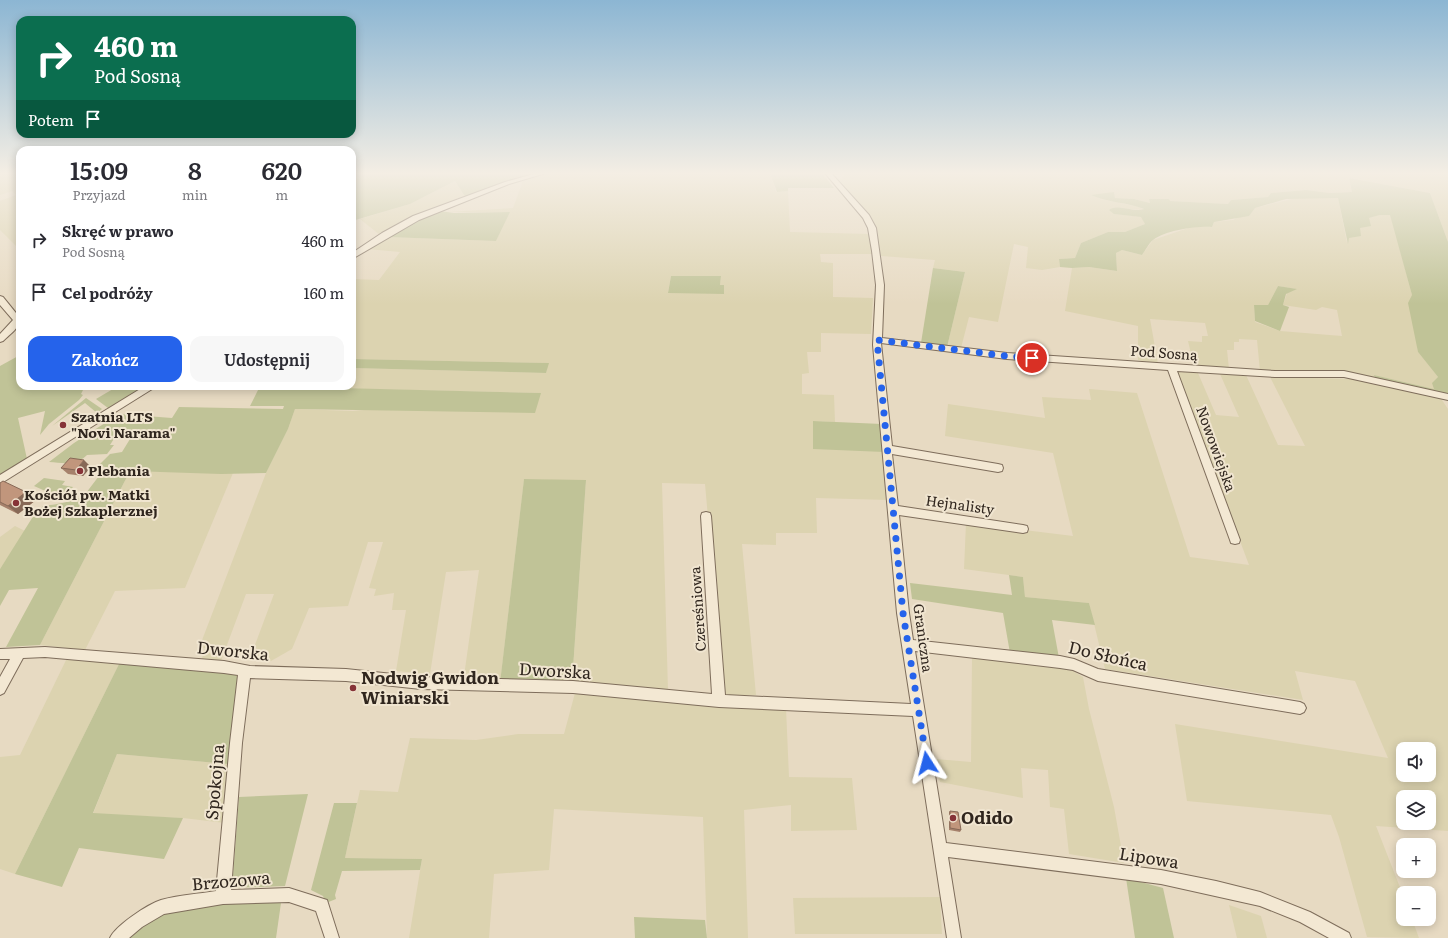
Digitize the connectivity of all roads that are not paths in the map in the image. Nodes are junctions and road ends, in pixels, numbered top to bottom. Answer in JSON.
{"nodes":[{"id":1,"x":419,"y":217,"type":"edge"},
{"id":2,"x":866,"y":217,"type":"edge"},
{"id":3,"x":356,"y":254,"type":"edge"},
{"id":4,"x":0,"y":299,"type":"edge"},
{"id":5,"x":16,"y":319,"type":"edge"},
{"id":6,"x":16,"y":322,"type":"edge"},
{"id":7,"x":0,"y":339,"type":"edge"},
{"id":8,"x":877,"y":340,"type":"junction"},
{"id":9,"x":1171,"y":367,"type":"junction"},
{"id":10,"x":146,"y":390,"type":"edge"},
{"id":11,"x":1448,"y":397,"type":"edge"},
{"id":12,"x":888,"y":449,"type":"junction"},
{"id":13,"x":998,"y":468,"type":"dead end"},
{"id":14,"x":0,"y":480,"type":"edge"},
{"id":15,"x":893,"y":510,"type":"junction"},
{"id":16,"x":706,"y":516,"type":"dead end"},
{"id":17,"x":1022,"y":529,"type":"dead end"},
{"id":18,"x":1235,"y":540,"type":"dead end"},
{"id":19,"x":908,"y":645,"type":"junction"},
{"id":20,"x":20,"y":653,"type":"junction"},
{"id":21,"x":0,"y":654,"type":"edge"},
{"id":22,"x":245,"y":670,"type":"junction"},
{"id":23,"x":0,"y":690,"type":"edge"},
{"id":24,"x":720,"y":701,"type":"junction"},
{"id":25,"x":1300,"y":708,"type":"dead end"},
{"id":26,"x":918,"y":710,"type":"junction"},
{"id":27,"x":940,"y":849,"type":"junction"},
{"id":28,"x":223,"y":897,"type":"junction"},
{"id":29,"x":118,"y":938,"type":"edge"},
{"id":30,"x":332,"y":938,"type":"edge"},
{"id":31,"x":954,"y":938,"type":"edge"},
{"id":32,"x":1344,"y":938,"type":"edge"}],
"edges":[{"from":1,"to":3,"type":"street"},
{"from":2,"to":8,"type":"street","name":"Graniczna"},
{"from":4,"to":5,"type":"street"},
{"from":6,"to":7,"type":"street"},
{"from":8,"to":9,"type":"street","name":"Pod Sosną"},
{"from":8,"to":12,"type":"street","name":"Graniczna"},
{"from":9,"to":11,"type":"street","name":"Pod Sosną"},
{"from":9,"to":18,"type":"street","name":"Nowowiejska"},
{"from":10,"to":14,"type":"street"},
{"from":12,"to":13,"type":"street"},
{"from":12,"to":15,"type":"street","name":"Graniczna"},
{"from":15,"to":17,"type":"street","name":"Hejnalisty"},
{"from":15,"to":19,"type":"street","name":"Graniczna"},
{"from":16,"to":24,"type":"street","name":"Czereśniowa"},
{"from":19,"to":25,"type":"street","name":"Do Słońca"},
{"from":19,"to":26,"type":"street","name":"Graniczna"},
{"from":20,"to":21,"type":"street","name":"Dworska"},
{"from":20,"to":22,"type":"street","name":"Dworska"},
{"from":20,"to":23,"type":"street"},
{"from":22,"to":24,"type":"street","name":"Dworska"},
{"from":22,"to":28,"type":"street","name":"Spokojna"},
{"from":24,"to":26,"type":"street","name":"Dworska"},
{"from":26,"to":27,"type":"street","name":"Graniczna"},
{"from":27,"to":31,"type":"street","name":"Graniczna"},
{"from":27,"to":32,"type":"street","name":"Lipowa"},
{"from":28,"to":29,"type":"street","name":"Brzozowa"},
{"from":28,"to":30,"type":"street","name":"Brzozowa"}]}
